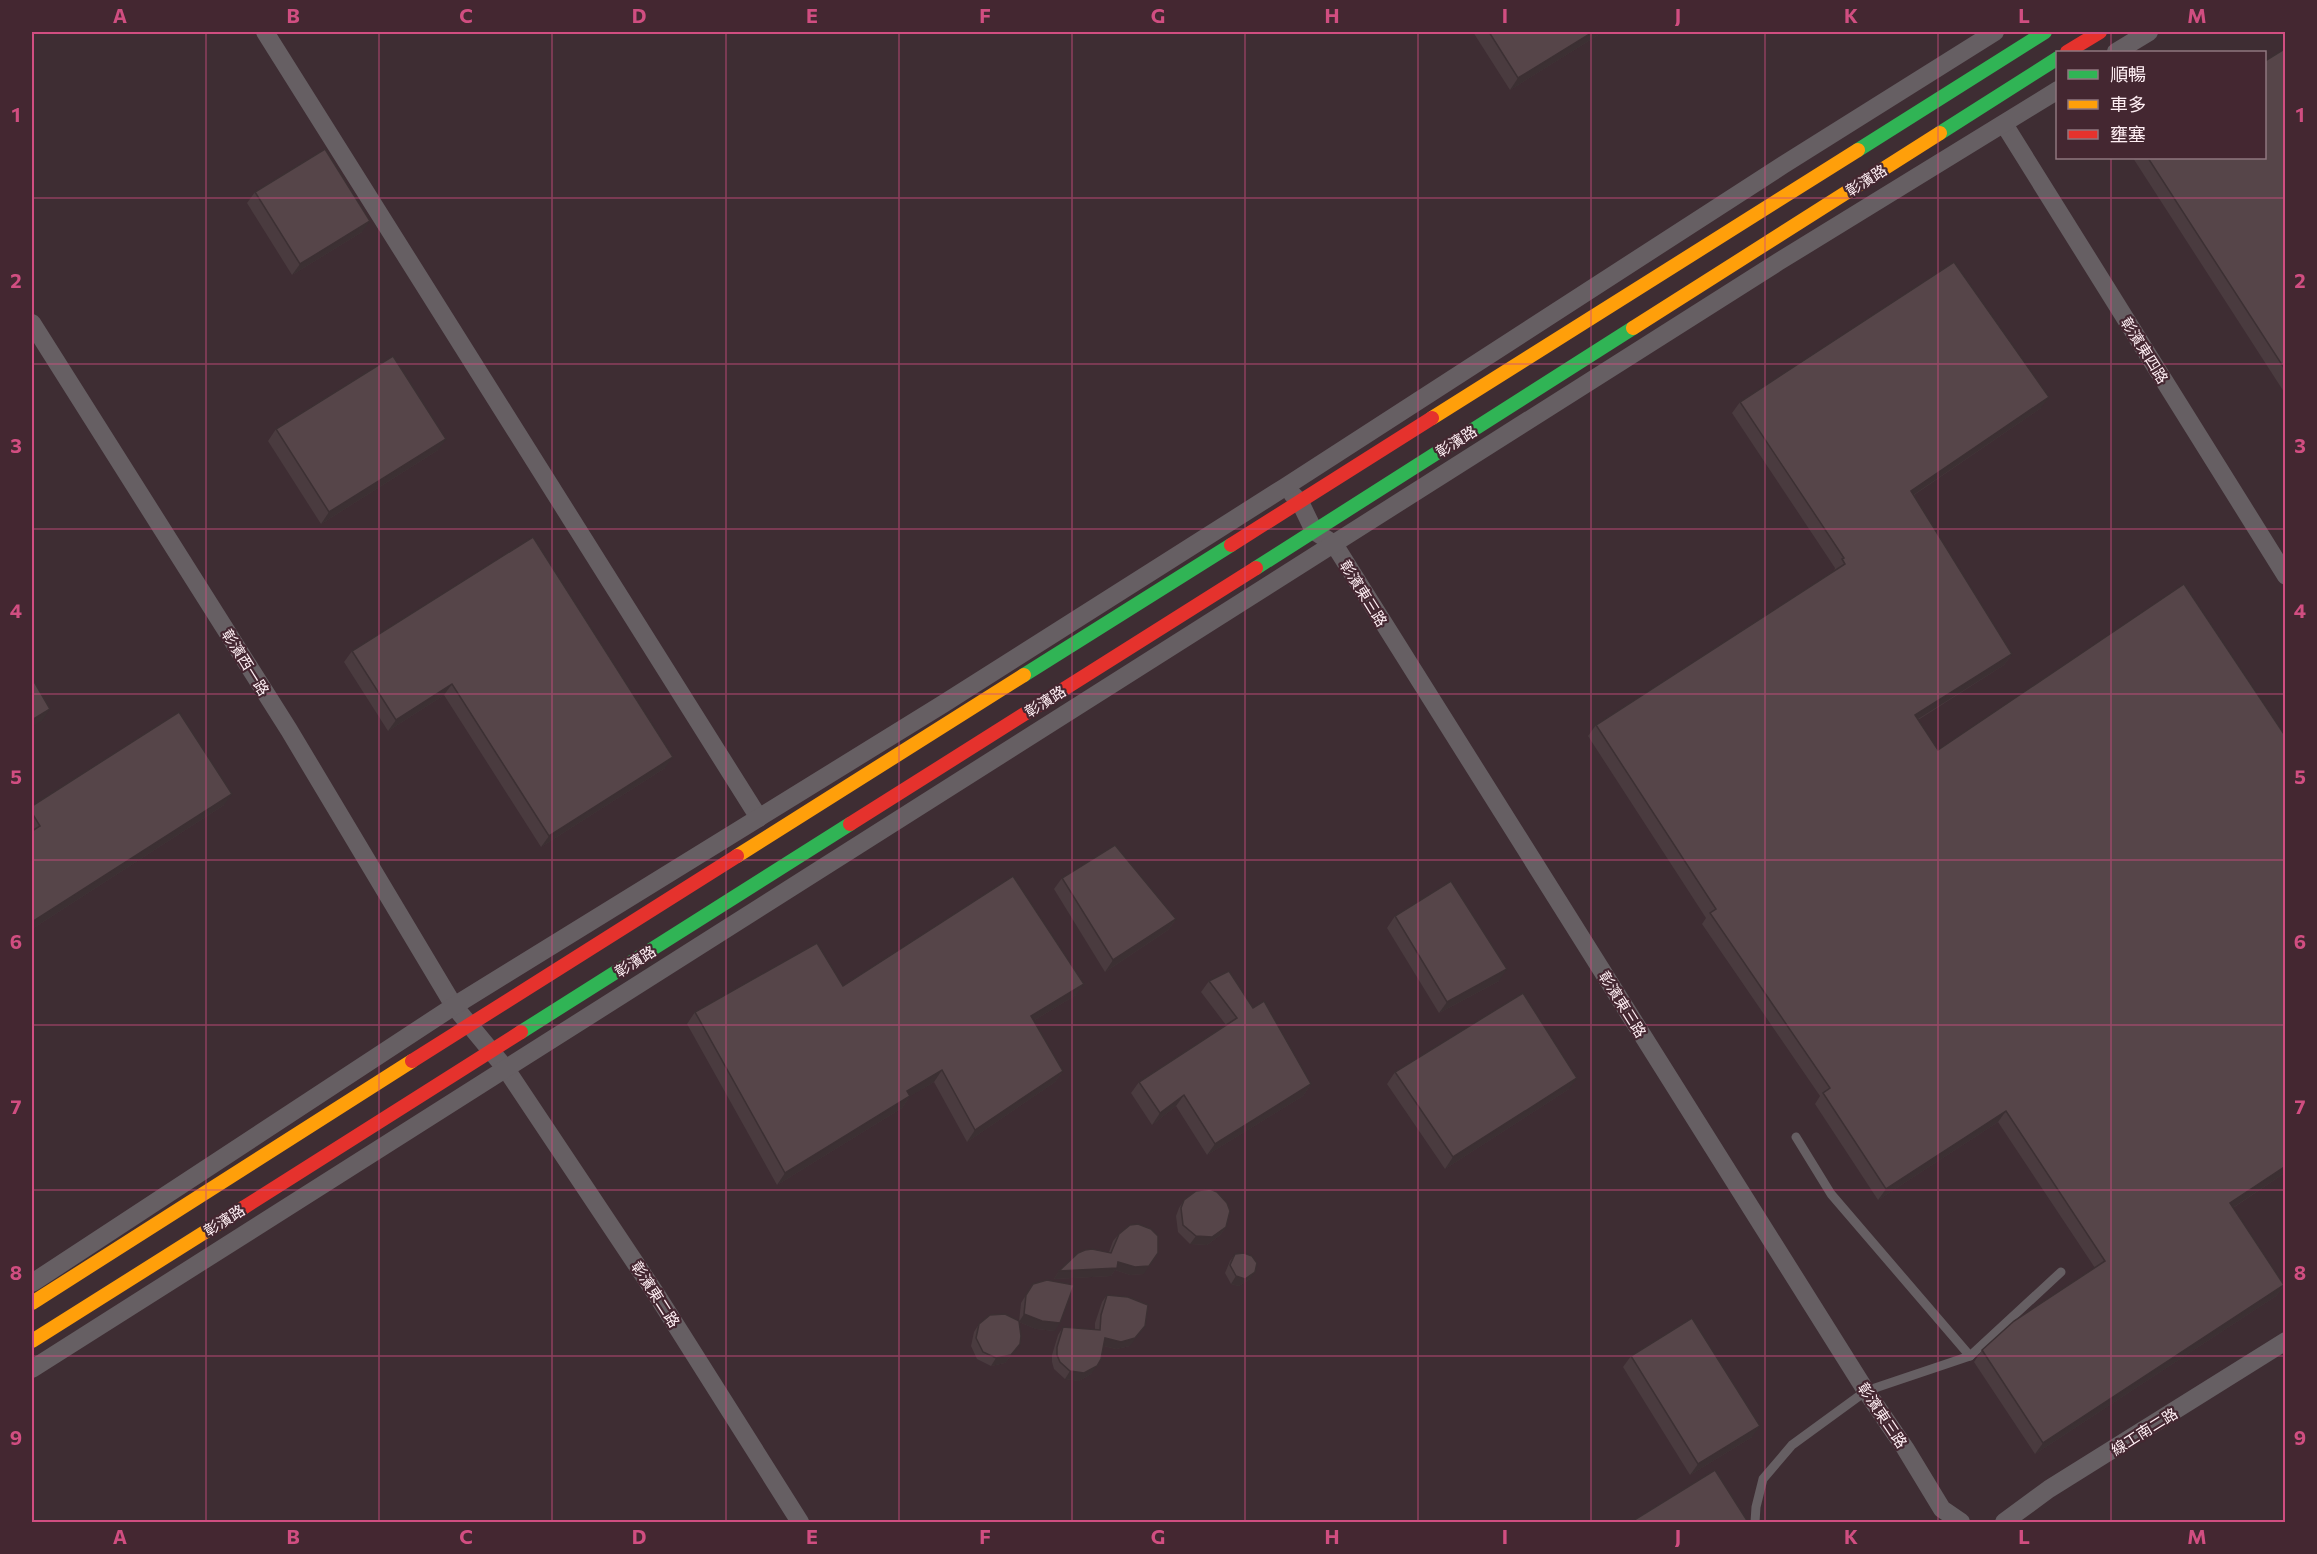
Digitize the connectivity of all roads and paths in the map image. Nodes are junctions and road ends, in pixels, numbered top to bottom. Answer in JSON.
{"nodes":[{"id":1,"x":265,"y":32,"type":"edge"},
{"id":2,"x":1995,"y":32,"type":"edge"},
{"id":3,"x":2045,"y":32,"type":"edge"},
{"id":4,"x":2100,"y":32,"type":"edge"},
{"id":5,"x":2149,"y":32,"type":"edge"},
{"id":6,"x":2069,"y":51,"type":"edge"},
{"id":7,"x":2118,"y":51,"type":"edge"},
{"id":8,"x":2056,"y":59,"type":"edge"},
{"id":9,"x":2056,"y":91,"type":"edge"},
{"id":10,"x":2004,"y":124,"type":"junction"},
{"id":11,"x":32,"y":322,"type":"edge"},
{"id":12,"x":1285,"y":487,"type":"junction"},
{"id":13,"x":1300,"y":502,"type":"junction"},
{"id":14,"x":1314,"y":531,"type":"junction"},
{"id":15,"x":1334,"y":544,"type":"junction"},
{"id":16,"x":2286,"y":576,"type":"edge"},
{"id":17,"x":759,"y":818,"type":"junction"},
{"id":18,"x":454,"y":1006,"type":"junction"},
{"id":19,"x":469,"y":1025,"type":"junction"},
{"id":20,"x":491,"y":1052,"type":"junction"},
{"id":21,"x":506,"y":1069,"type":"junction"},
{"id":22,"x":1797,"y":1137,"type":"dead end"},
{"id":23,"x":2061,"y":1272,"type":"dead end"},
{"id":24,"x":32,"y":1283,"type":"edge"},
{"id":25,"x":32,"y":1304,"type":"edge"},
{"id":26,"x":32,"y":1341,"type":"edge"},
{"id":27,"x":2286,"y":1341,"type":"edge"},
{"id":28,"x":1970,"y":1356,"type":"junction"},
{"id":29,"x":32,"y":1370,"type":"edge"},
{"id":30,"x":1866,"y":1391,"type":"junction"},
{"id":31,"x":800,"y":1522,"type":"edge"},
{"id":32,"x":1755,"y":1522,"type":"edge"},
{"id":33,"x":1961,"y":1522,"type":"edge"},
{"id":34,"x":2004,"y":1522,"type":"edge"}],
"edges":[{"from":1,"to":17,"type":"street"},
{"from":2,"to":12,"type":"street"},
{"from":3,"to":13,"type":"street","name":"彰濱路"},
{"from":4,"to":6,"type":"street"},
{"from":5,"to":7,"type":"street"},
{"from":8,"to":14,"type":"street","name":"彰濱路"},
{"from":9,"to":10,"type":"street","name":"彰濱路"},
{"from":10,"to":15,"type":"street","name":"彰濱路"},
{"from":10,"to":16,"type":"street","name":"彰濱東四路"},
{"from":11,"to":18,"type":"street","name":"彰濱西一路"},
{"from":12,"to":13,"type":"street"},
{"from":12,"to":17,"type":"street"},
{"from":13,"to":14,"type":"street"},
{"from":13,"to":19,"type":"street","name":"彰濱路"},
{"from":14,"to":15,"type":"street","name":"彰濱東三路"},
{"from":14,"to":20,"type":"street","name":"彰濱路"},
{"from":15,"to":21,"type":"street","name":"彰濱路"},
{"from":15,"to":30,"type":"street","name":"彰濱東三路"},
{"from":17,"to":18,"type":"street"},
{"from":18,"to":19,"type":"street","name":"彰濱西一路"},
{"from":18,"to":24,"type":"street"},
{"from":19,"to":20,"type":"street","name":"彰濱東二路"},
{"from":19,"to":25,"type":"street","name":"彰濱路"},
{"from":20,"to":21,"type":"street","name":"彰濱東二路"},
{"from":20,"to":26,"type":"street","name":"彰濱路"},
{"from":21,"to":29,"type":"street","name":"彰濱路"},
{"from":21,"to":31,"type":"street","name":"彰濱東二路"},
{"from":22,"to":28,"type":"lane"},
{"from":23,"to":28,"type":"lane"},
{"from":27,"to":34,"type":"street","name":"線工南二路"},
{"from":28,"to":30,"type":"lane"},
{"from":30,"to":32,"type":"lane"},
{"from":30,"to":33,"type":"street","name":"彰濱東三路"}]}
